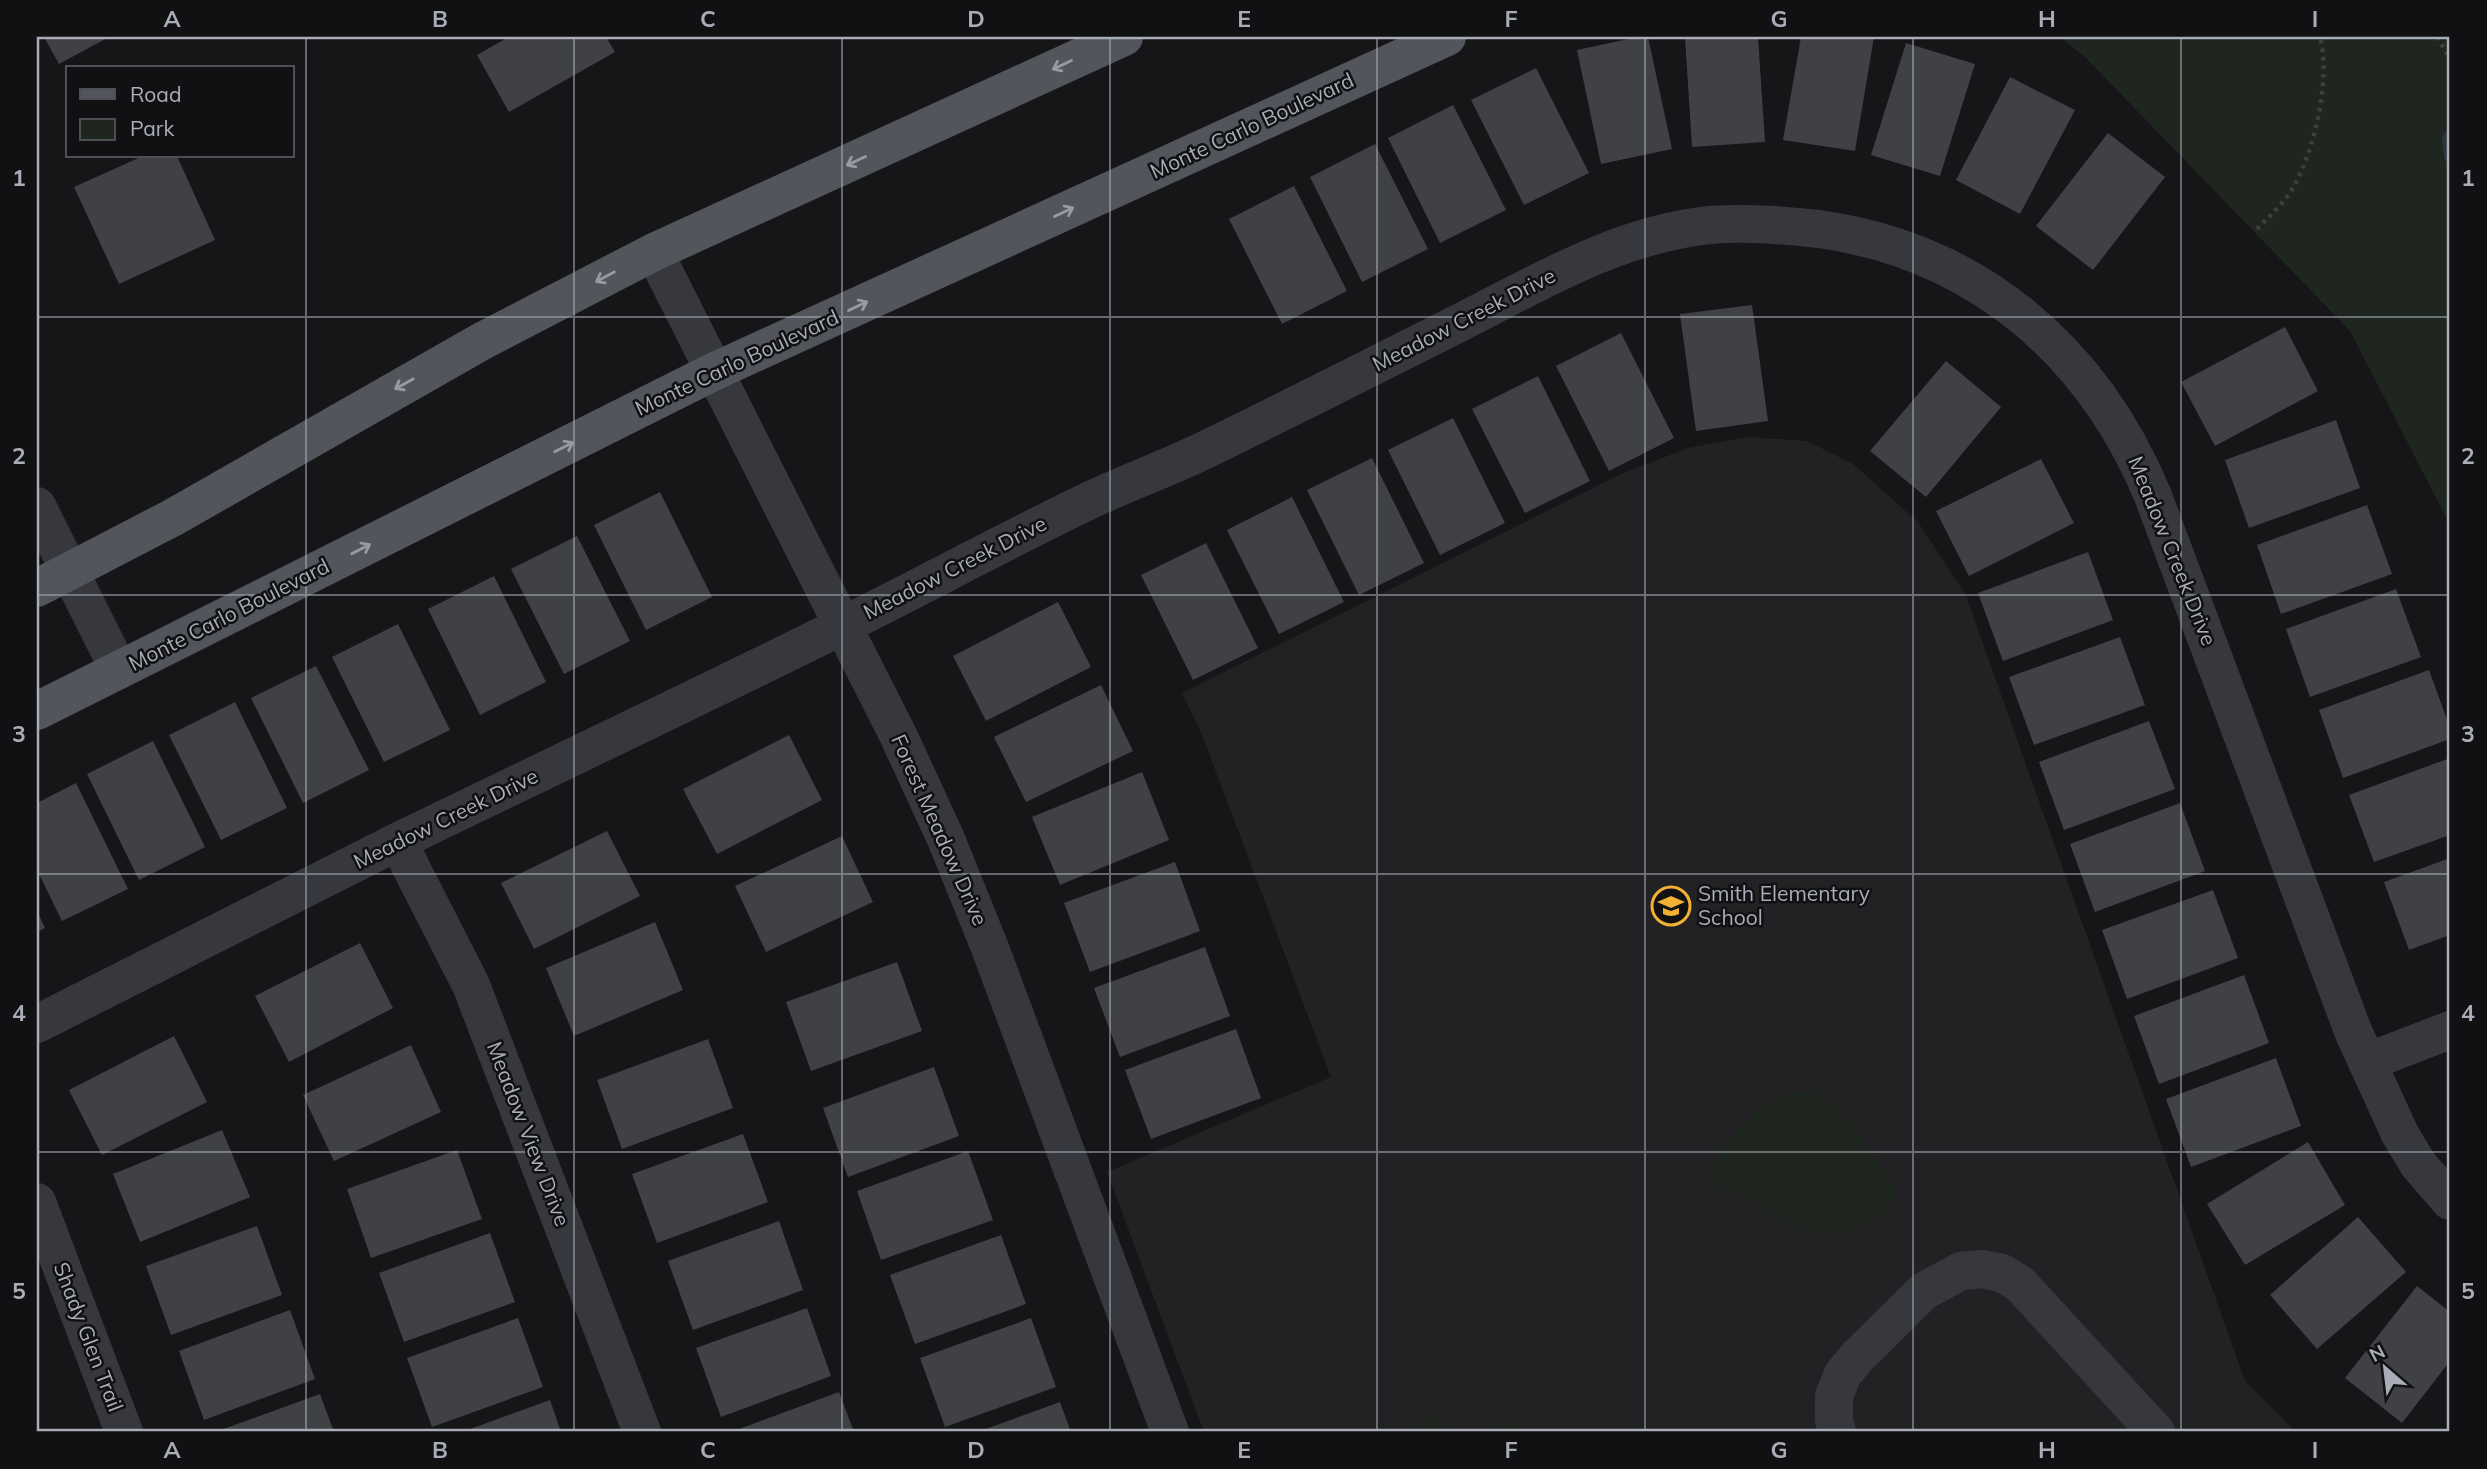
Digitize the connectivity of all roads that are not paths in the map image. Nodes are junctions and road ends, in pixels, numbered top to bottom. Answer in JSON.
{"nodes":[{"id":1,"x":1124,"y":37,"type":"edge"},
{"id":2,"x":1447,"y":37,"type":"edge"},
{"id":3,"x":654,"y":251,"type":"junction"},
{"id":4,"x":713,"y":372,"type":"junction"},
{"id":5,"x":37,"y":506,"type":"edge"},
{"id":6,"x":53,"y":580,"type":"edge"},
{"id":7,"x":842,"y":626,"type":"junction"},
{"id":8,"x":119,"y":670,"type":"junction"},
{"id":9,"x":37,"y":711,"type":"edge"},
{"id":10,"x":398,"y":842,"type":"junction"},
{"id":11,"x":37,"y":1024,"type":"edge"},
{"id":12,"x":2450,"y":1030,"type":"edge"},
{"id":13,"x":2367,"y":1062,"type":"junction"},
{"id":14,"x":2450,"y":1201,"type":"edge"},
{"id":15,"x":37,"y":1202,"type":"edge"},
{"id":16,"x":124,"y":1432,"type":"edge"},
{"id":17,"x":642,"y":1432,"type":"edge"},
{"id":18,"x":1170,"y":1432,"type":"edge"},
{"id":19,"x":1837,"y":1432,"type":"edge"},
{"id":20,"x":2156,"y":1432,"type":"edge"}],
"edges":[{"from":1,"to":3,"type":"main road","one_way":true},
{"from":4,"to":2,"type":"main road","name":"Monte Carlo Boulevard","one_way":true},
{"from":3,"to":4,"type":"street","name":"Forest Meadow Drive"},
{"from":3,"to":6,"type":"main road","one_way":true},
{"from":4,"to":7,"type":"street","name":"Forest Meadow Drive"},
{"from":8,"to":4,"type":"main road","name":"Monte Carlo Boulevard","one_way":true},
{"from":5,"to":6,"type":"street"},
{"from":6,"to":8,"type":"street"},
{"from":7,"to":10,"type":"street","name":"Meadow Creek Drive"},
{"from":7,"to":13,"type":"street","name":"Meadow Creek Drive"},
{"from":7,"to":18,"type":"street","name":"Forest Meadow Drive"},
{"from":8,"to":9,"type":"main road","name":"Monte Carlo Boulevard"},
{"from":10,"to":11,"type":"street","name":"Meadow Creek Drive"},
{"from":10,"to":17,"type":"street","name":"Meadow View Drive"},
{"from":12,"to":13,"type":"street"},
{"from":13,"to":14,"type":"street","name":"Meadow Creek Drive"},
{"from":15,"to":16,"type":"street","name":"Shady Glen Trail"},
{"from":19,"to":20,"type":"street"}]}
